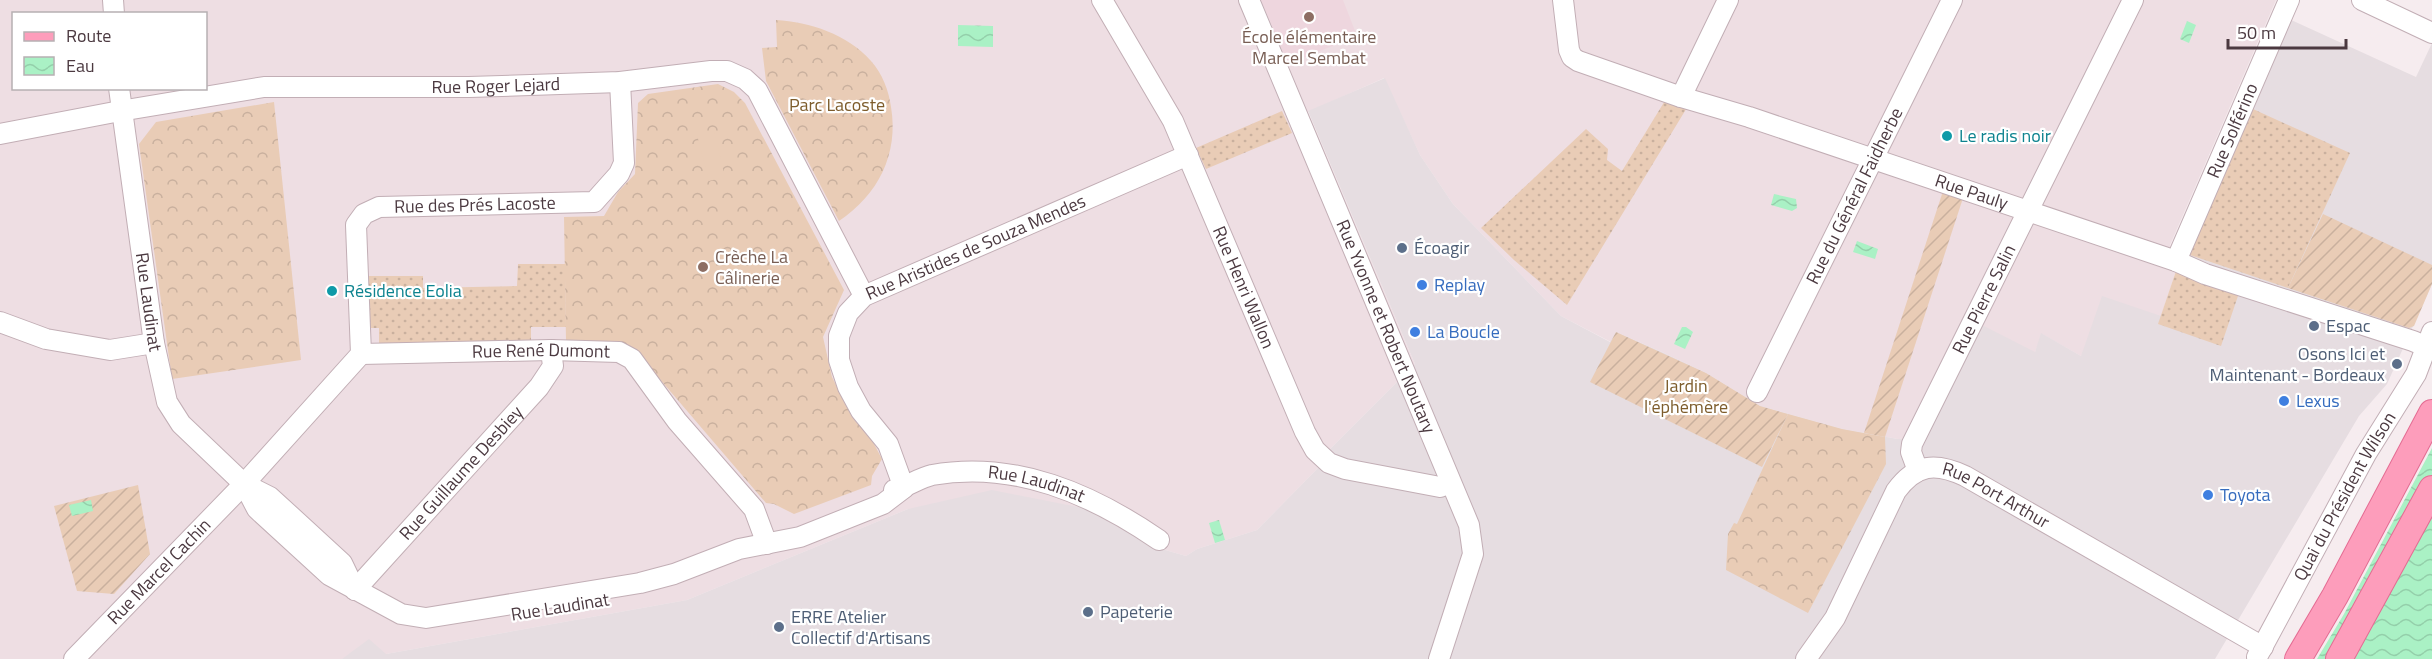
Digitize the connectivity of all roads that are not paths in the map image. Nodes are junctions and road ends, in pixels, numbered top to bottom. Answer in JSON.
{"nodes":[{"id":1,"x":1102,"y":0,"type":"edge"},
{"id":2,"x":1249,"y":0,"type":"edge"},
{"id":3,"x":1563,"y":0,"type":"edge"},
{"id":4,"x":1728,"y":0,"type":"edge"},
{"id":5,"x":1952,"y":0,"type":"edge"},
{"id":6,"x":2133,"y":0,"type":"edge"},
{"id":7,"x":2289,"y":0,"type":"edge"},
{"id":8,"x":2362,"y":0,"type":"edge"},
{"id":9,"x":2432,"y":33,"type":"edge"},
{"id":10,"x":620,"y":82,"type":"junction"},
{"id":11,"x":119,"y":90,"type":"edge"},
{"id":12,"x":1681,"y":97,"type":"junction"},
{"id":13,"x":120,"y":111,"type":"junction"},
{"id":14,"x":0,"y":134,"type":"edge"},
{"id":15,"x":1188,"y":155,"type":"junction"},
{"id":16,"x":1874,"y":159,"type":"junction"},
{"id":17,"x":2027,"y":212,"type":"junction"},
{"id":18,"x":2176,"y":261,"type":"junction"},
{"id":19,"x":864,"y":296,"type":"junction"},
{"id":20,"x":0,"y":322,"type":"edge"},
{"id":21,"x":2430,"y":342,"type":"edge"},
{"id":22,"x":154,"y":343,"type":"junction"},
{"id":23,"x":551,"y":350,"type":"junction"},
{"id":24,"x":361,"y":354,"type":"junction"},
{"id":25,"x":1757,"y":392,"type":"dead end"},
{"id":26,"x":2432,"y":413,"type":"edge"},
{"id":27,"x":1918,"y":471,"type":"junction"},
{"id":28,"x":1450,"y":483,"type":"junction"},
{"id":29,"x":244,"y":484,"type":"junction"},
{"id":30,"x":904,"y":488,"type":"junction"},
{"id":31,"x":2432,"y":489,"type":"edge"},
{"id":32,"x":1159,"y":540,"type":"dead end"},
{"id":33,"x":767,"y":544,"type":"junction"},
{"id":34,"x":355,"y":590,"type":"junction"},
{"id":35,"x":2259,"y":653,"type":"edge"},
{"id":36,"x":74,"y":659,"type":"edge"},
{"id":37,"x":1439,"y":659,"type":"edge"},
{"id":38,"x":1806,"y":659,"type":"edge"},
{"id":39,"x":2298,"y":659,"type":"edge"},
{"id":40,"x":2339,"y":659,"type":"edge"}],
"edges":[{"from":1,"to":15,"type":"street","name":"Rue Henri Wallon"},
{"from":2,"to":28,"type":"street","name":"Rue Yvonne et Robert Noutary"},
{"from":3,"to":12,"type":"street","name":"Rue Pauly"},
{"from":4,"to":12,"type":"street"},
{"from":5,"to":16,"type":"street","name":"Rue du Général Faidherbe"},
{"from":6,"to":17,"type":"street","name":"Rue Pierre Salin"},
{"from":7,"to":18,"type":"street","name":"Rue Solférino"},
{"from":8,"to":9,"type":"street"},
{"from":10,"to":13,"type":"street","name":"Rue Roger Lejard"},
{"from":10,"to":19,"type":"street","name":"Rue Roger Lejard"},
{"from":10,"to":24,"type":"street","name":"Rue des Prés Lacoste"},
{"from":11,"to":13,"type":"street","name":"Rue Laudinat"},
{"from":12,"to":16,"type":"street","name":"Rue Pauly"},
{"from":13,"to":14,"type":"street","name":"Rue Roger Lejard"},
{"from":13,"to":22,"type":"street","name":"Rue Laudinat"},
{"from":15,"to":19,"type":"street","name":"Rue Aristides de Souza Mendes"},
{"from":15,"to":28,"type":"street","name":"Rue Henri Wallon"},
{"from":16,"to":17,"type":"street","name":"Rue Pauly"},
{"from":16,"to":25,"type":"street","name":"Rue du Général Faidherbe"},
{"from":17,"to":18,"type":"street","name":"Rue Pauly"},
{"from":17,"to":27,"type":"street","name":"Rue Pierre Salin"},
{"from":18,"to":21,"type":"street","name":"Rue Pauly"},
{"from":19,"to":30,"type":"street","name":"Rue Aristides de Souza Mendes"},
{"from":20,"to":22,"type":"street"},
{"from":21,"to":35,"type":"street","name":"Quai du Président Wilson"},
{"from":22,"to":29,"type":"street","name":"Rue Laudinat"},
{"from":23,"to":24,"type":"street","name":"Rue René Dumont"},
{"from":23,"to":33,"type":"street","name":"Rue René Dumont"},
{"from":23,"to":34,"type":"street","name":"Rue Guillaume Desbiey"},
{"from":24,"to":29,"type":"street"},
{"from":26,"to":39,"type":"main road"},
{"from":27,"to":35,"type":"street","name":"Rue Port Arthur"},
{"from":27,"to":38,"type":"street","name":"Rue Port Arthur"},
{"from":28,"to":37,"type":"street","name":"Rue Yvonne et Robert Noutary"},
{"from":29,"to":34,"type":"street","name":"Rue Laudinat"},
{"from":29,"to":36,"type":"street","name":"Rue Marcel Cachin"},
{"from":30,"to":32,"type":"street","name":"Rue Laudinat"},
{"from":30,"to":33,"type":"street","name":"Rue Laudinat"},
{"from":31,"to":40,"type":"main road"},
{"from":33,"to":34,"type":"street","name":"Rue Laudinat"}]}
